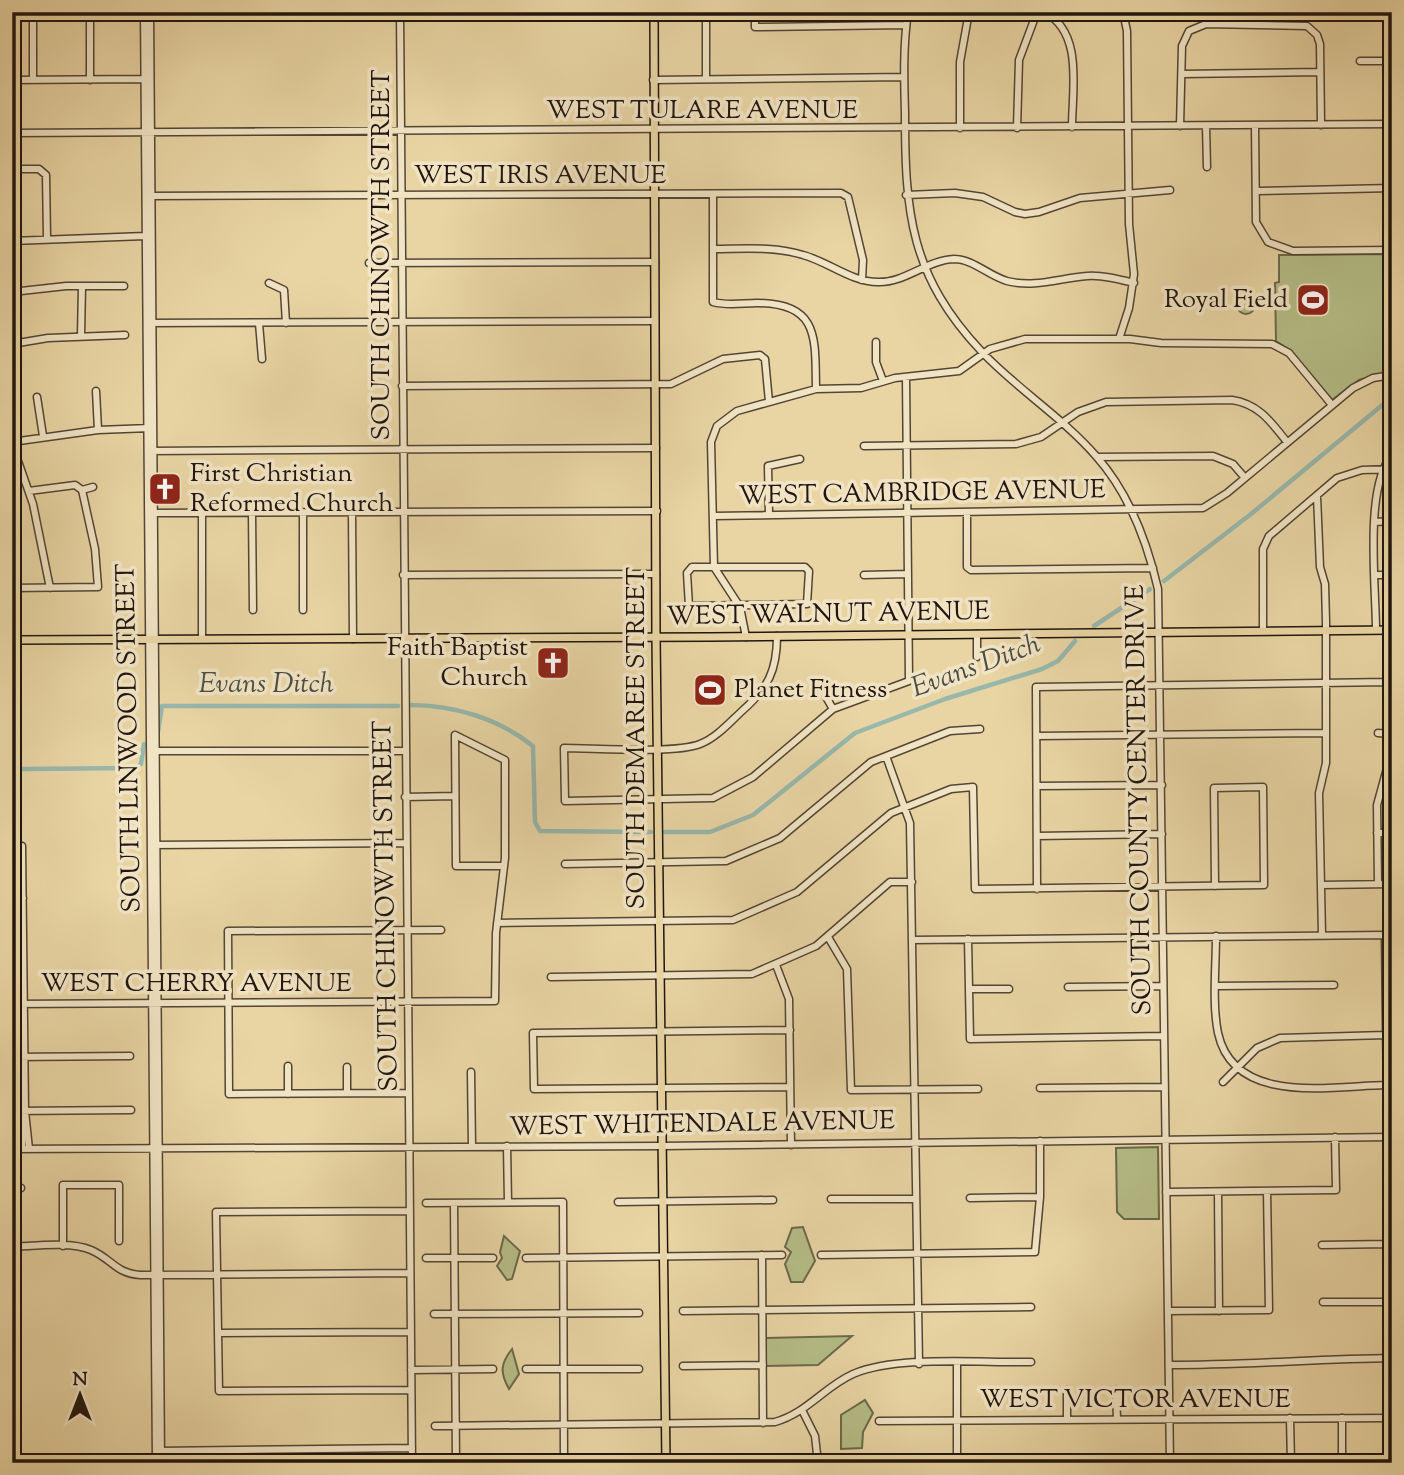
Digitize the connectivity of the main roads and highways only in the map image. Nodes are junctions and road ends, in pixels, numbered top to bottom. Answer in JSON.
{"nodes":[{"id":1,"x":654,"y":12,"type":"edge"},
{"id":2,"x":1392,"y":630,"type":"edge"},
{"id":3,"x":656,"y":638,"type":"junction"},
{"id":4,"x":12,"y":640,"type":"edge"},
{"id":5,"x":666,"y":1463,"type":"edge"}],
"edges":[{"from":1,"to":3,"type":"main road","name":"SOUTH DEMAREE STREET"},
{"from":2,"to":3,"type":"main road","name":"WEST WALNUT AVENUE"},
{"from":3,"to":4,"type":"main road","name":"WEST WALNUT AVENUE"},
{"from":3,"to":5,"type":"main road","name":"SOUTH DEMAREE STREET"}]}
